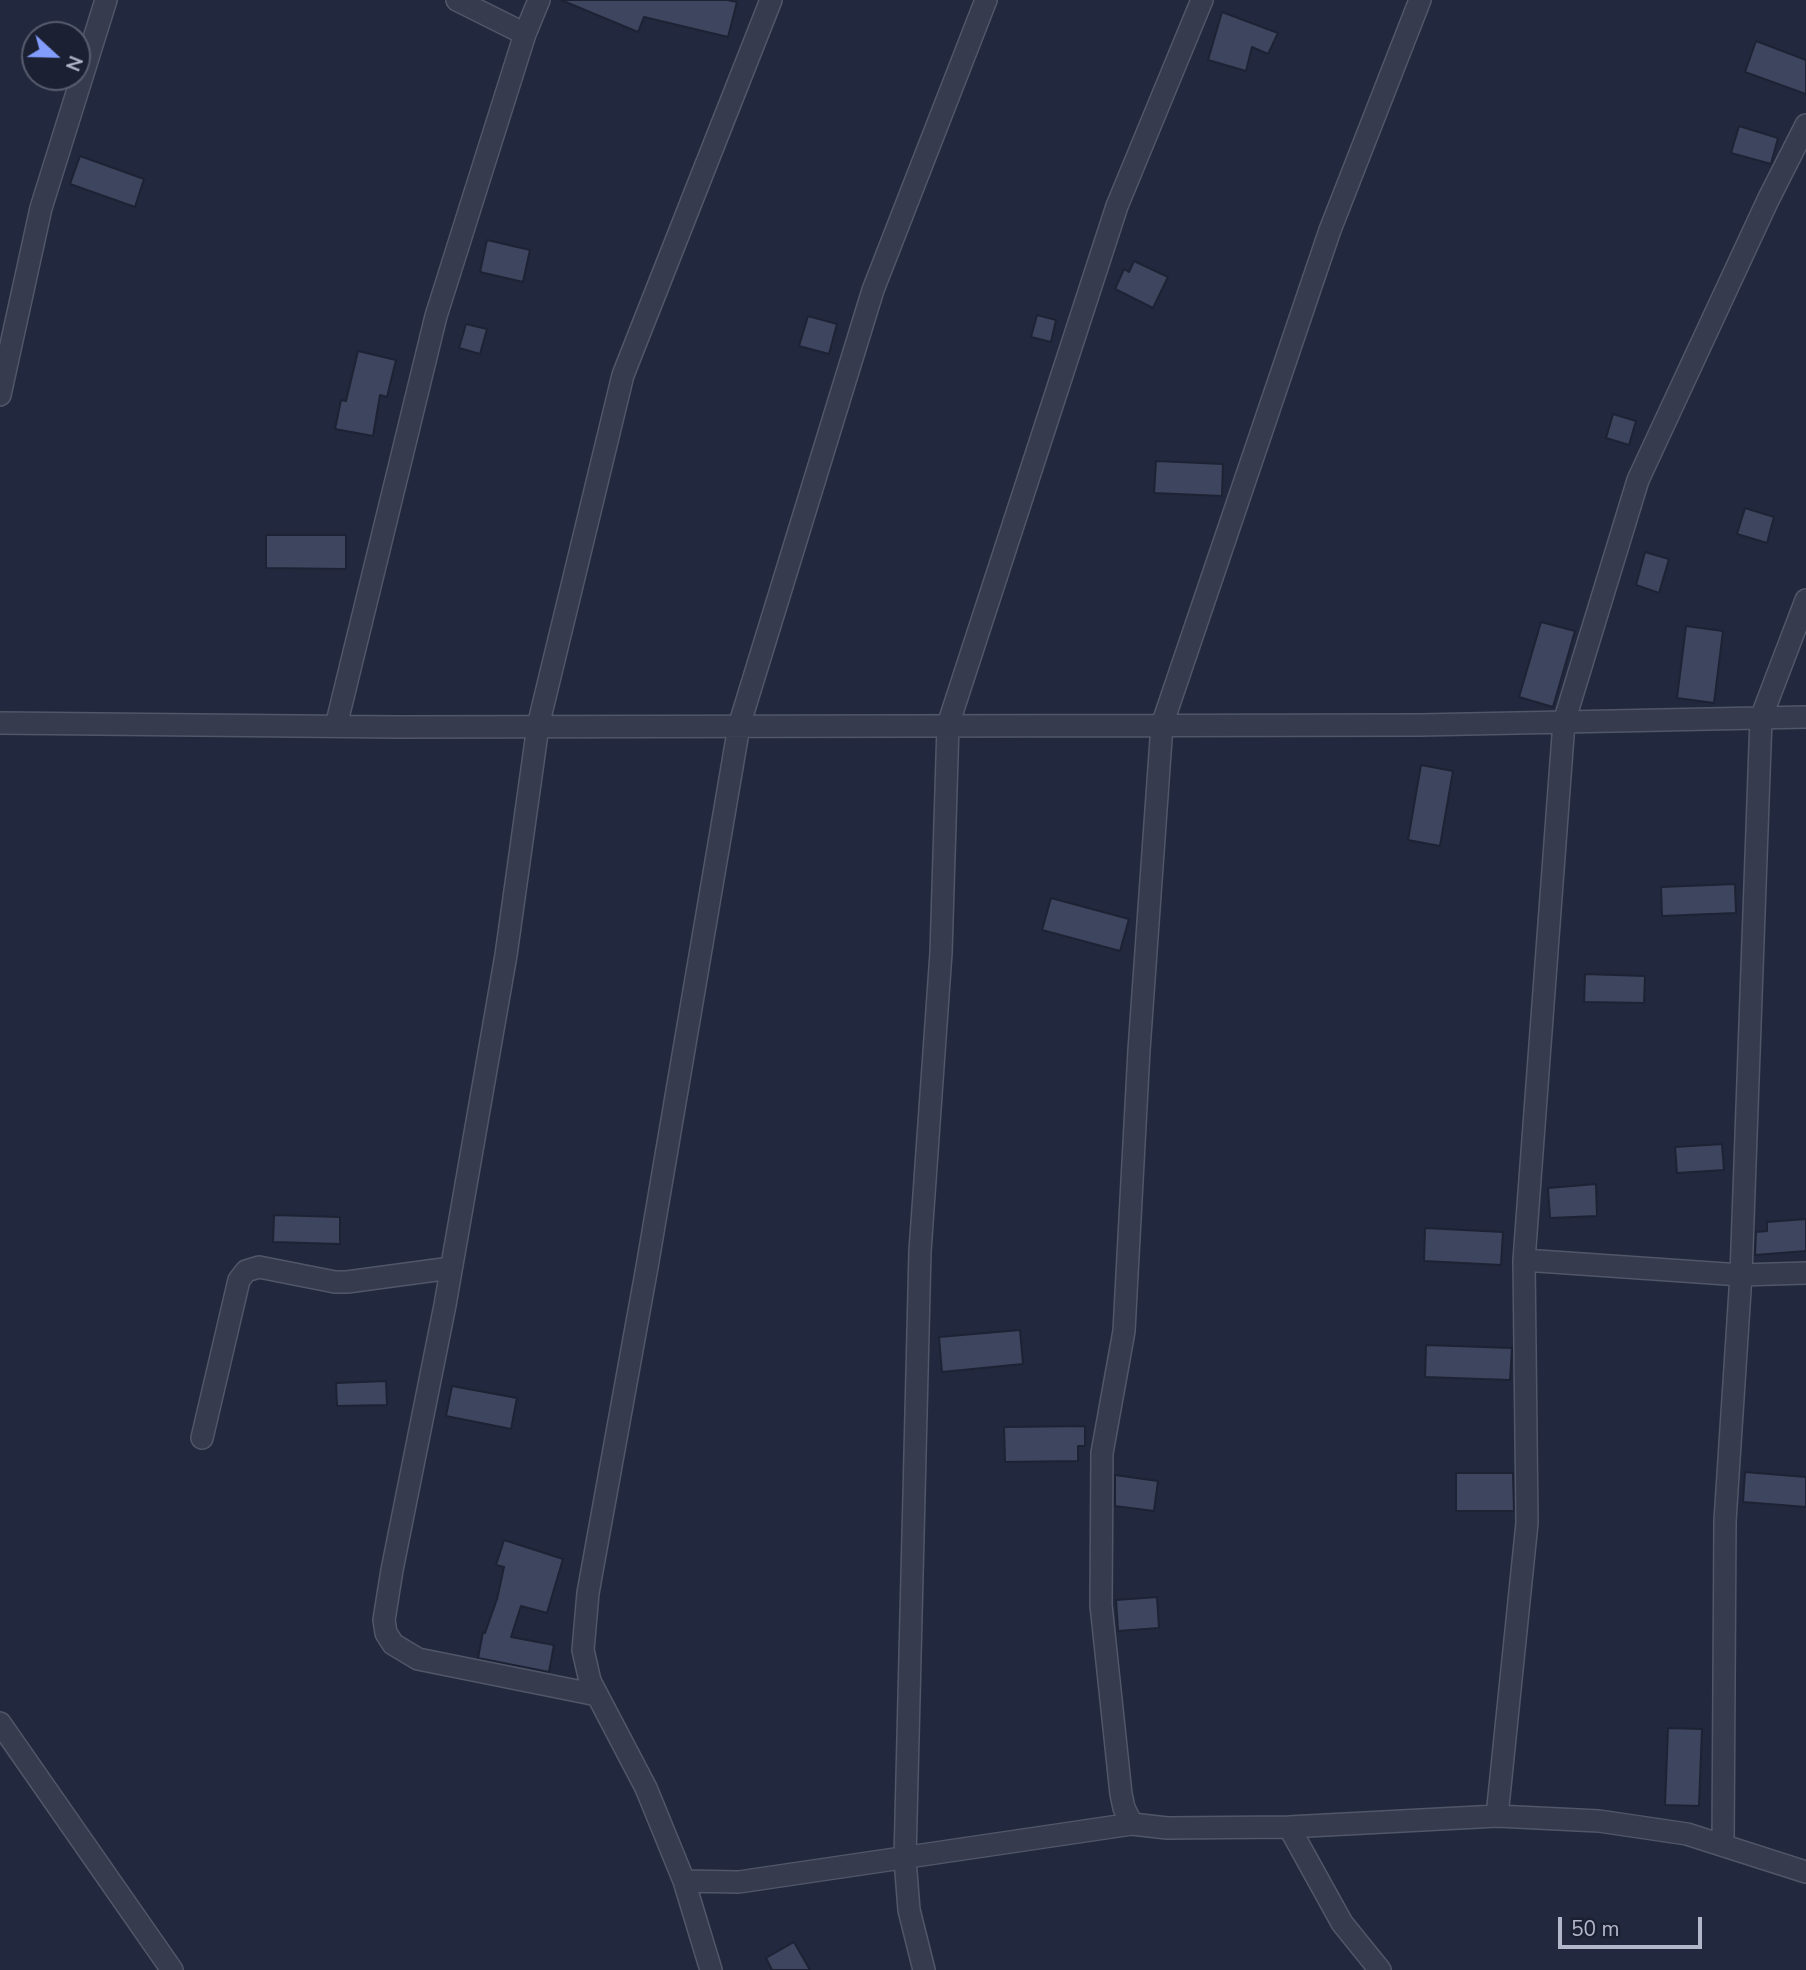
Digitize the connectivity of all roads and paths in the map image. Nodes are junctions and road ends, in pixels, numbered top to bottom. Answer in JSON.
{"nodes":[{"id":1,"x":106,"y":0,"type":"edge"},
{"id":2,"x":457,"y":0,"type":"edge"},
{"id":3,"x":539,"y":0,"type":"edge"},
{"id":4,"x":771,"y":0,"type":"edge"},
{"id":5,"x":986,"y":0,"type":"edge"},
{"id":6,"x":1202,"y":0,"type":"edge"},
{"id":7,"x":1420,"y":0,"type":"edge"},
{"id":8,"x":525,"y":34,"type":"junction"},
{"id":9,"x":1806,"y":125,"type":"edge"},
{"id":10,"x":0,"y":395,"type":"edge"},
{"id":11,"x":1806,"y":600,"type":"edge"},
{"id":12,"x":1806,"y":717,"type":"edge"},
{"id":13,"x":1760,"y":718,"type":"junction"},
{"id":14,"x":1564,"y":722,"type":"junction"},
{"id":15,"x":0,"y":723,"type":"edge"},
{"id":16,"x":948,"y":725,"type":"junction"},
{"id":17,"x":1162,"y":725,"type":"junction"},
{"id":18,"x":336,"y":726,"type":"junction"},
{"id":19,"x":538,"y":726,"type":"junction"},
{"id":20,"x":739,"y":726,"type":"junction"},
{"id":21,"x":1524,"y":1260,"type":"junction"},
{"id":22,"x":451,"y":1268,"type":"junction"},
{"id":23,"x":1806,"y":1273,"type":"edge"},
{"id":24,"x":1741,"y":1275,"type":"junction"},
{"id":25,"x":202,"y":1438,"type":"dead end"},
{"id":26,"x":597,"y":1695,"type":"junction"},
{"id":27,"x":0,"y":1723,"type":"edge"},
{"id":28,"x":1497,"y":1816,"type":"junction"},
{"id":29,"x":1132,"y":1824,"type":"junction"},
{"id":30,"x":1289,"y":1827,"type":"junction"},
{"id":31,"x":1723,"y":1845,"type":"junction"},
{"id":32,"x":905,"y":1859,"type":"junction"},
{"id":33,"x":1806,"y":1872,"type":"edge"},
{"id":34,"x":684,"y":1881,"type":"junction"},
{"id":35,"x":172,"y":1970,"type":"edge"},
{"id":36,"x":711,"y":1970,"type":"edge"},
{"id":37,"x":924,"y":1970,"type":"edge"},
{"id":38,"x":1380,"y":1970,"type":"edge"}],
"edges":[{"from":1,"to":10,"type":"street"},
{"from":2,"to":8,"type":"street"},
{"from":3,"to":8,"type":"street"},
{"from":4,"to":19,"type":"street"},
{"from":5,"to":20,"type":"street"},
{"from":6,"to":16,"type":"street"},
{"from":7,"to":17,"type":"street"},
{"from":8,"to":18,"type":"street"},
{"from":9,"to":14,"type":"street"},
{"from":11,"to":13,"type":"street"},
{"from":12,"to":13,"type":"street"},
{"from":13,"to":14,"type":"street"},
{"from":13,"to":24,"type":"street"},
{"from":14,"to":17,"type":"street"},
{"from":14,"to":21,"type":"street"},
{"from":15,"to":18,"type":"street"},
{"from":16,"to":17,"type":"street"},
{"from":16,"to":20,"type":"street"},
{"from":16,"to":32,"type":"street"},
{"from":17,"to":29,"type":"street"},
{"from":18,"to":19,"type":"street"},
{"from":19,"to":20,"type":"street"},
{"from":19,"to":22,"type":"street"},
{"from":20,"to":26,"type":"street"},
{"from":21,"to":24,"type":"street"},
{"from":21,"to":28,"type":"street"},
{"from":22,"to":25,"type":"street"},
{"from":22,"to":26,"type":"street"},
{"from":23,"to":24,"type":"street"},
{"from":24,"to":31,"type":"street"},
{"from":26,"to":34,"type":"street"},
{"from":27,"to":35,"type":"street"},
{"from":28,"to":30,"type":"street"},
{"from":28,"to":31,"type":"street"},
{"from":29,"to":30,"type":"street"},
{"from":29,"to":32,"type":"street"},
{"from":30,"to":38,"type":"street"},
{"from":31,"to":33,"type":"street"},
{"from":32,"to":34,"type":"street"},
{"from":32,"to":37,"type":"street"},
{"from":34,"to":36,"type":"street"}]}
